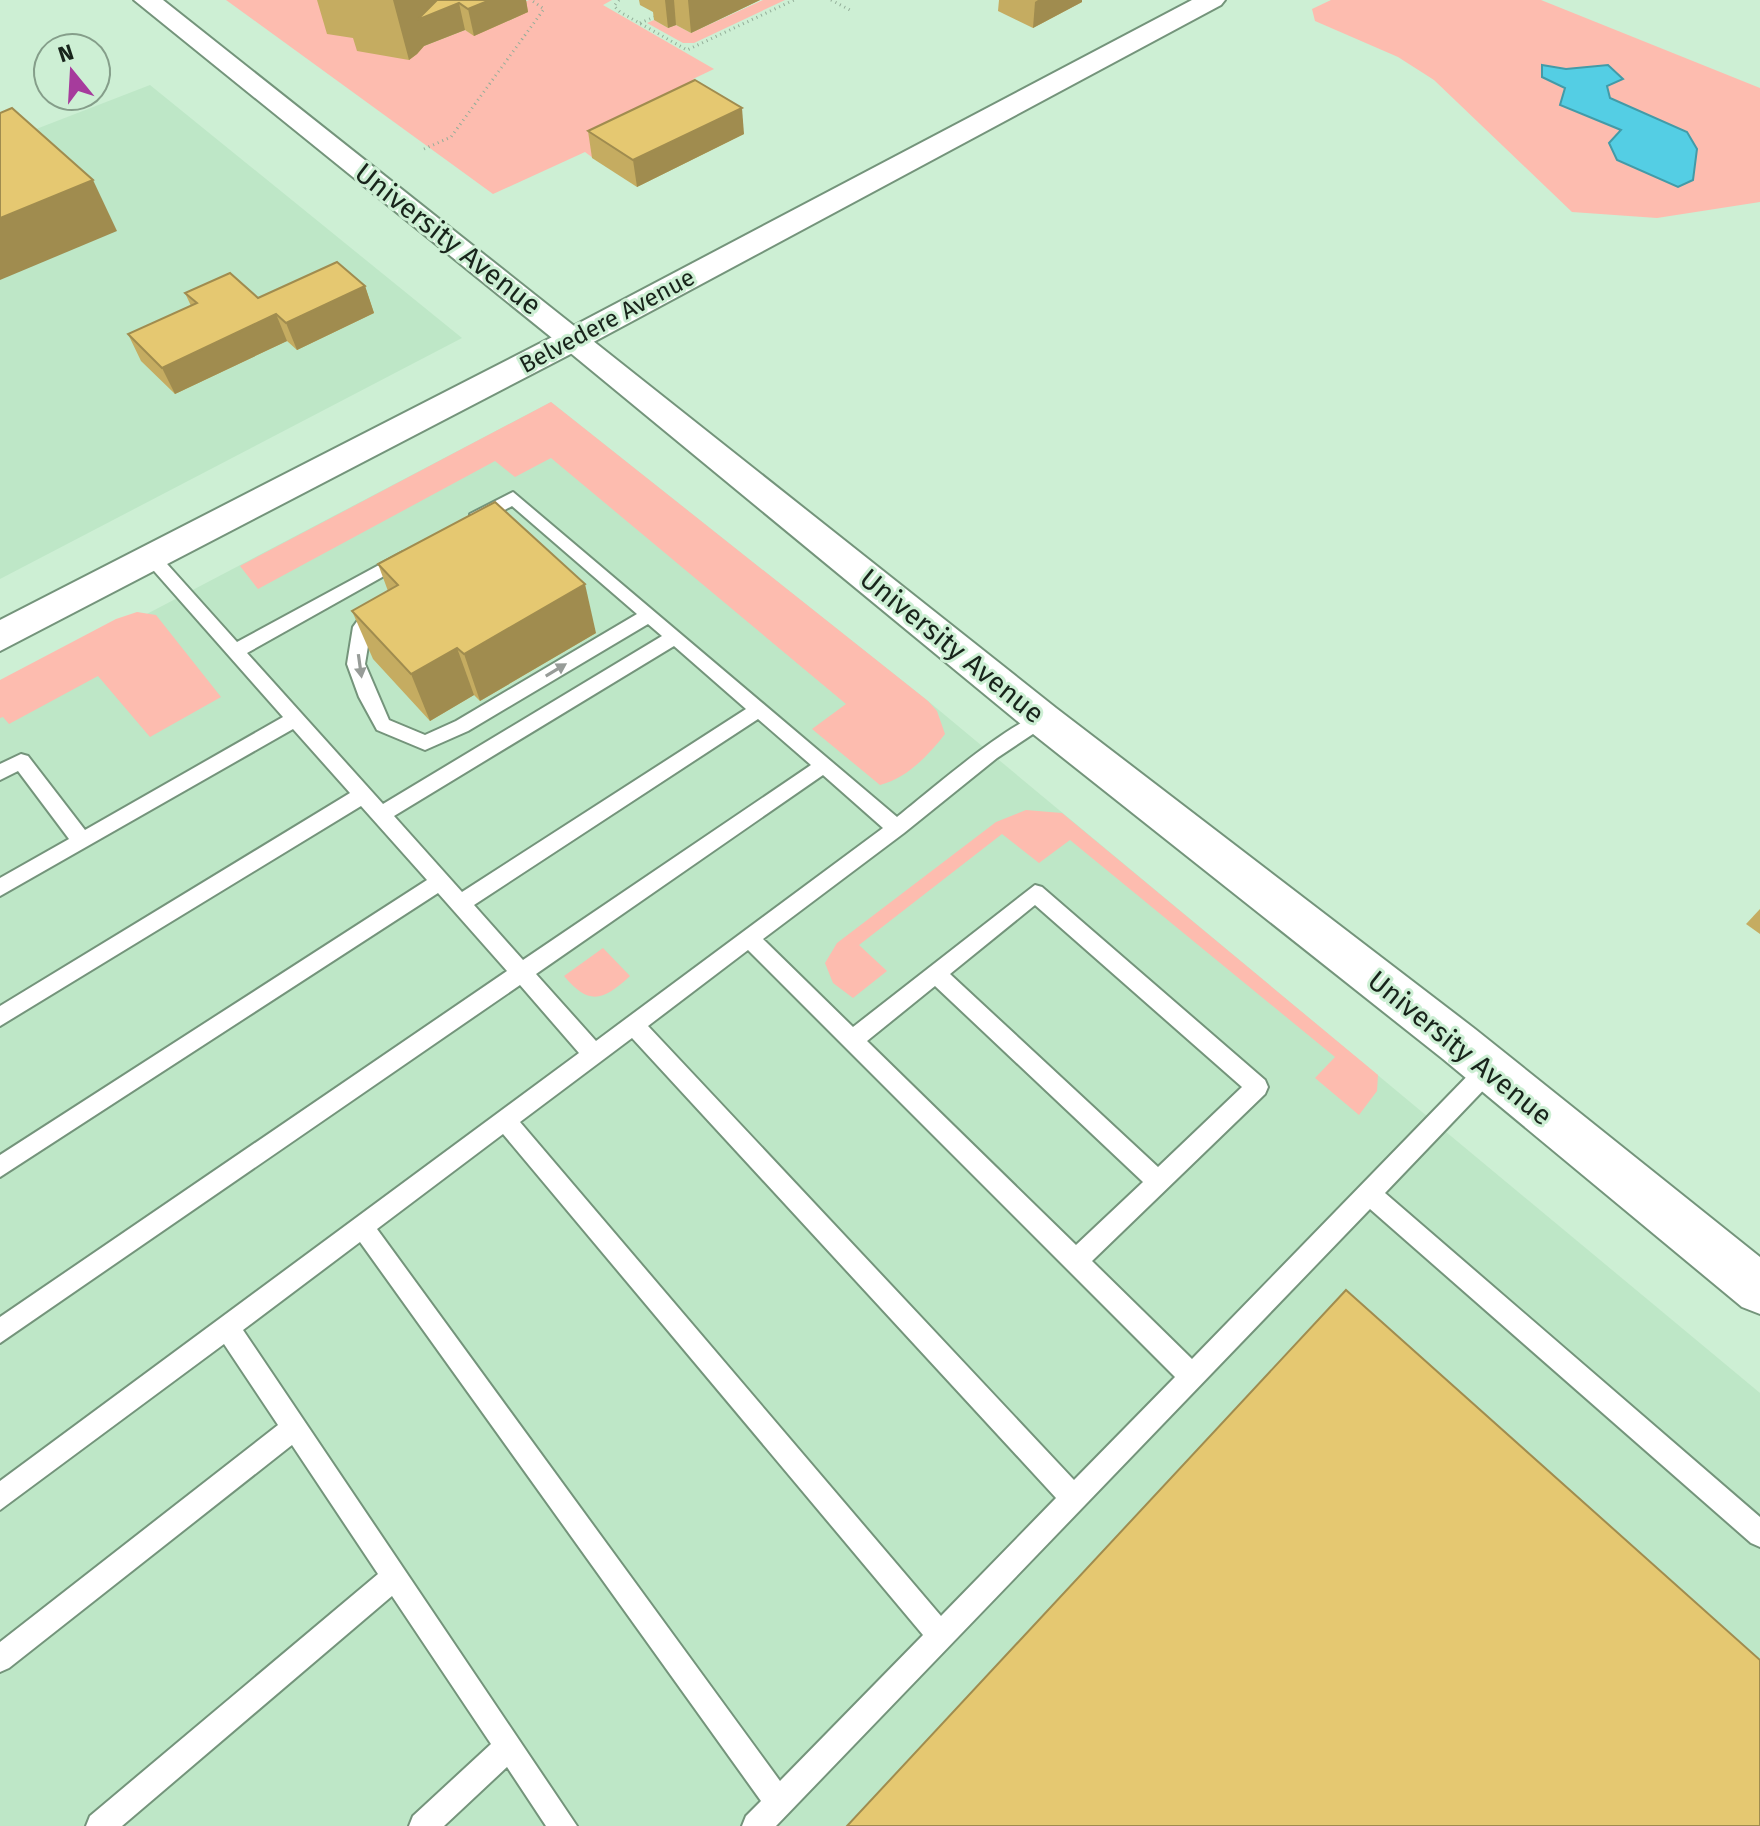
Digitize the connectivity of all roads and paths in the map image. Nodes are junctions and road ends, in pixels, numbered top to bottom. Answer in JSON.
{"nodes":[{"id":1,"x":147,"y":0,"type":"edge"},
{"id":2,"x":531,"y":0,"type":"edge"},
{"id":3,"x":619,"y":0,"type":"edge"},
{"id":4,"x":794,"y":0,"type":"edge"},
{"id":5,"x":831,"y":0,"type":"edge"},
{"id":6,"x":1212,"y":0,"type":"edge"},
{"id":7,"x":850,"y":10,"type":"dead end"},
{"id":8,"x":657,"y":16,"type":"dead end"},
{"id":9,"x":640,"y":23,"type":"junction"},
{"id":10,"x":424,"y":149,"type":"dead end"},
{"id":11,"x":574,"y":339,"type":"junction"},
{"id":12,"x":457,"y":528,"type":"edge"},
{"id":13,"x":415,"y":551,"type":"edge"},
{"id":14,"x":153,"y":559,"type":"junction"},
{"id":15,"x":393,"y":596,"type":"edge"},
{"id":16,"x":649,"y":615,"type":"junction"},
{"id":17,"x":0,"y":637,"type":"edge"},
{"id":18,"x":675,"y":637,"type":"junction"},
{"id":19,"x":235,"y":651,"type":"junction"},
{"id":20,"x":759,"y":710,"type":"junction"},
{"id":21,"x":295,"y":719,"type":"junction"},
{"id":22,"x":1042,"y":719,"type":"junction"},
{"id":23,"x":824,"y":765,"type":"junction"},
{"id":24,"x":0,"y":773,"type":"edge"},
{"id":25,"x":363,"y":795,"type":"junction"},
{"id":26,"x":381,"y":814,"type":"junction"},
{"id":27,"x":897,"y":828,"type":"junction"},
{"id":28,"x":82,"y":841,"type":"junction"},
{"id":29,"x":441,"y":881,"type":"junction"},
{"id":30,"x":0,"y":888,"type":"edge"},
{"id":31,"x":460,"y":904,"type":"junction"},
{"id":32,"x":749,"y":938,"type":"junction"},
{"id":33,"x":521,"y":972,"type":"junction"},
{"id":34,"x":935,"y":973,"type":"junction"},
{"id":35,"x":0,"y":1017,"type":"edge"},
{"id":36,"x":633,"y":1024,"type":"junction"},
{"id":37,"x":853,"y":1040,"type":"junction"},
{"id":38,"x":594,"y":1054,"type":"junction"},
{"id":39,"x":1488,"y":1070,"type":"junction"},
{"id":40,"x":505,"y":1120,"type":"junction"},
{"id":41,"x":0,"y":1167,"type":"edge"},
{"id":42,"x":1159,"y":1182,"type":"junction"},
{"id":43,"x":1369,"y":1194,"type":"junction"},
{"id":44,"x":362,"y":1227,"type":"junction"},
{"id":45,"x":1076,"y":1261,"type":"junction"},
{"id":46,"x":1760,"y":1289,"type":"edge"},
{"id":47,"x":227,"y":1328,"type":"junction"},
{"id":48,"x":0,"y":1331,"type":"edge"},
{"id":49,"x":1192,"y":1376,"type":"junction"},
{"id":50,"x":294,"y":1428,"type":"junction"},
{"id":51,"x":0,"y":1497,"type":"edge"},
{"id":52,"x":1074,"y":1499,"type":"junction"},
{"id":53,"x":1760,"y":1534,"type":"edge"},
{"id":54,"x":395,"y":1576,"type":"junction"},
{"id":55,"x":941,"y":1636,"type":"junction"},
{"id":56,"x":0,"y":1659,"type":"edge"},
{"id":57,"x":509,"y":1746,"type":"junction"},
{"id":58,"x":779,"y":1803,"type":"junction"},
{"id":59,"x":100,"y":1826,"type":"edge"},
{"id":60,"x":423,"y":1826,"type":"edge"},
{"id":61,"x":563,"y":1826,"type":"edge"},
{"id":62,"x":756,"y":1826,"type":"edge"}],
"edges":[{"from":1,"to":11,"type":"main road","name":"University Avenue"},
{"from":2,"to":10,"type":"path"},
{"from":3,"to":9,"type":"path"},
{"from":4,"to":9,"type":"path"},
{"from":5,"to":7,"type":"path"},
{"from":6,"to":11,"type":"main road","name":"Belvedere Avenue"},
{"from":8,"to":9,"type":"path"},
{"from":11,"to":14,"type":"main road","name":"Belvedere Avenue"},
{"from":11,"to":22,"type":"main road","name":"University Avenue"},
{"from":12,"to":16,"type":"lane"},
{"from":13,"to":19,"type":"lane"},
{"from":14,"to":17,"type":"main road","name":"Belvedere Avenue"},
{"from":14,"to":19,"type":"lane"},
{"from":15,"to":16,"type":"lane","one_way":true},
{"from":16,"to":18,"type":"lane"},
{"from":18,"to":20,"type":"lane"},
{"from":18,"to":26,"type":"lane"},
{"from":19,"to":21,"type":"lane"},
{"from":20,"to":23,"type":"lane"},
{"from":20,"to":31,"type":"lane"},
{"from":21,"to":25,"type":"lane"},
{"from":21,"to":28,"type":"lane"},
{"from":22,"to":27,"type":"lane"},
{"from":22,"to":39,"type":"main road","name":"University Avenue"},
{"from":23,"to":27,"type":"lane"},
{"from":23,"to":33,"type":"lane"},
{"from":24,"to":28,"type":"lane"},
{"from":25,"to":26,"type":"lane"},
{"from":25,"to":35,"type":"lane"},
{"from":26,"to":29,"type":"lane"},
{"from":27,"to":32,"type":"lane"},
{"from":28,"to":30,"type":"lane"},
{"from":29,"to":31,"type":"lane"},
{"from":29,"to":41,"type":"lane"},
{"from":31,"to":33,"type":"lane"},
{"from":32,"to":36,"type":"lane"},
{"from":32,"to":37,"type":"lane"},
{"from":33,"to":38,"type":"lane"},
{"from":33,"to":48,"type":"lane"},
{"from":34,"to":37,"type":"lane"},
{"from":34,"to":42,"type":"lane"},
{"from":34,"to":42,"type":"lane"},
{"from":36,"to":38,"type":"lane"},
{"from":36,"to":52,"type":"lane"},
{"from":37,"to":45,"type":"lane"},
{"from":38,"to":40,"type":"lane"},
{"from":39,"to":43,"type":"lane"},
{"from":39,"to":46,"type":"main road","name":"University Avenue"},
{"from":40,"to":44,"type":"lane"},
{"from":40,"to":55,"type":"lane"},
{"from":42,"to":45,"type":"lane"},
{"from":43,"to":49,"type":"lane"},
{"from":43,"to":53,"type":"lane"},
{"from":44,"to":47,"type":"lane"},
{"from":44,"to":58,"type":"lane"},
{"from":45,"to":49,"type":"lane"},
{"from":47,"to":50,"type":"lane"},
{"from":47,"to":51,"type":"lane"},
{"from":49,"to":52,"type":"lane"},
{"from":50,"to":54,"type":"lane"},
{"from":50,"to":56,"type":"lane"},
{"from":52,"to":55,"type":"lane"},
{"from":54,"to":57,"type":"lane"},
{"from":54,"to":59,"type":"lane"},
{"from":55,"to":58,"type":"lane"},
{"from":57,"to":60,"type":"lane"},
{"from":57,"to":61,"type":"lane"},
{"from":58,"to":62,"type":"lane"}]}
